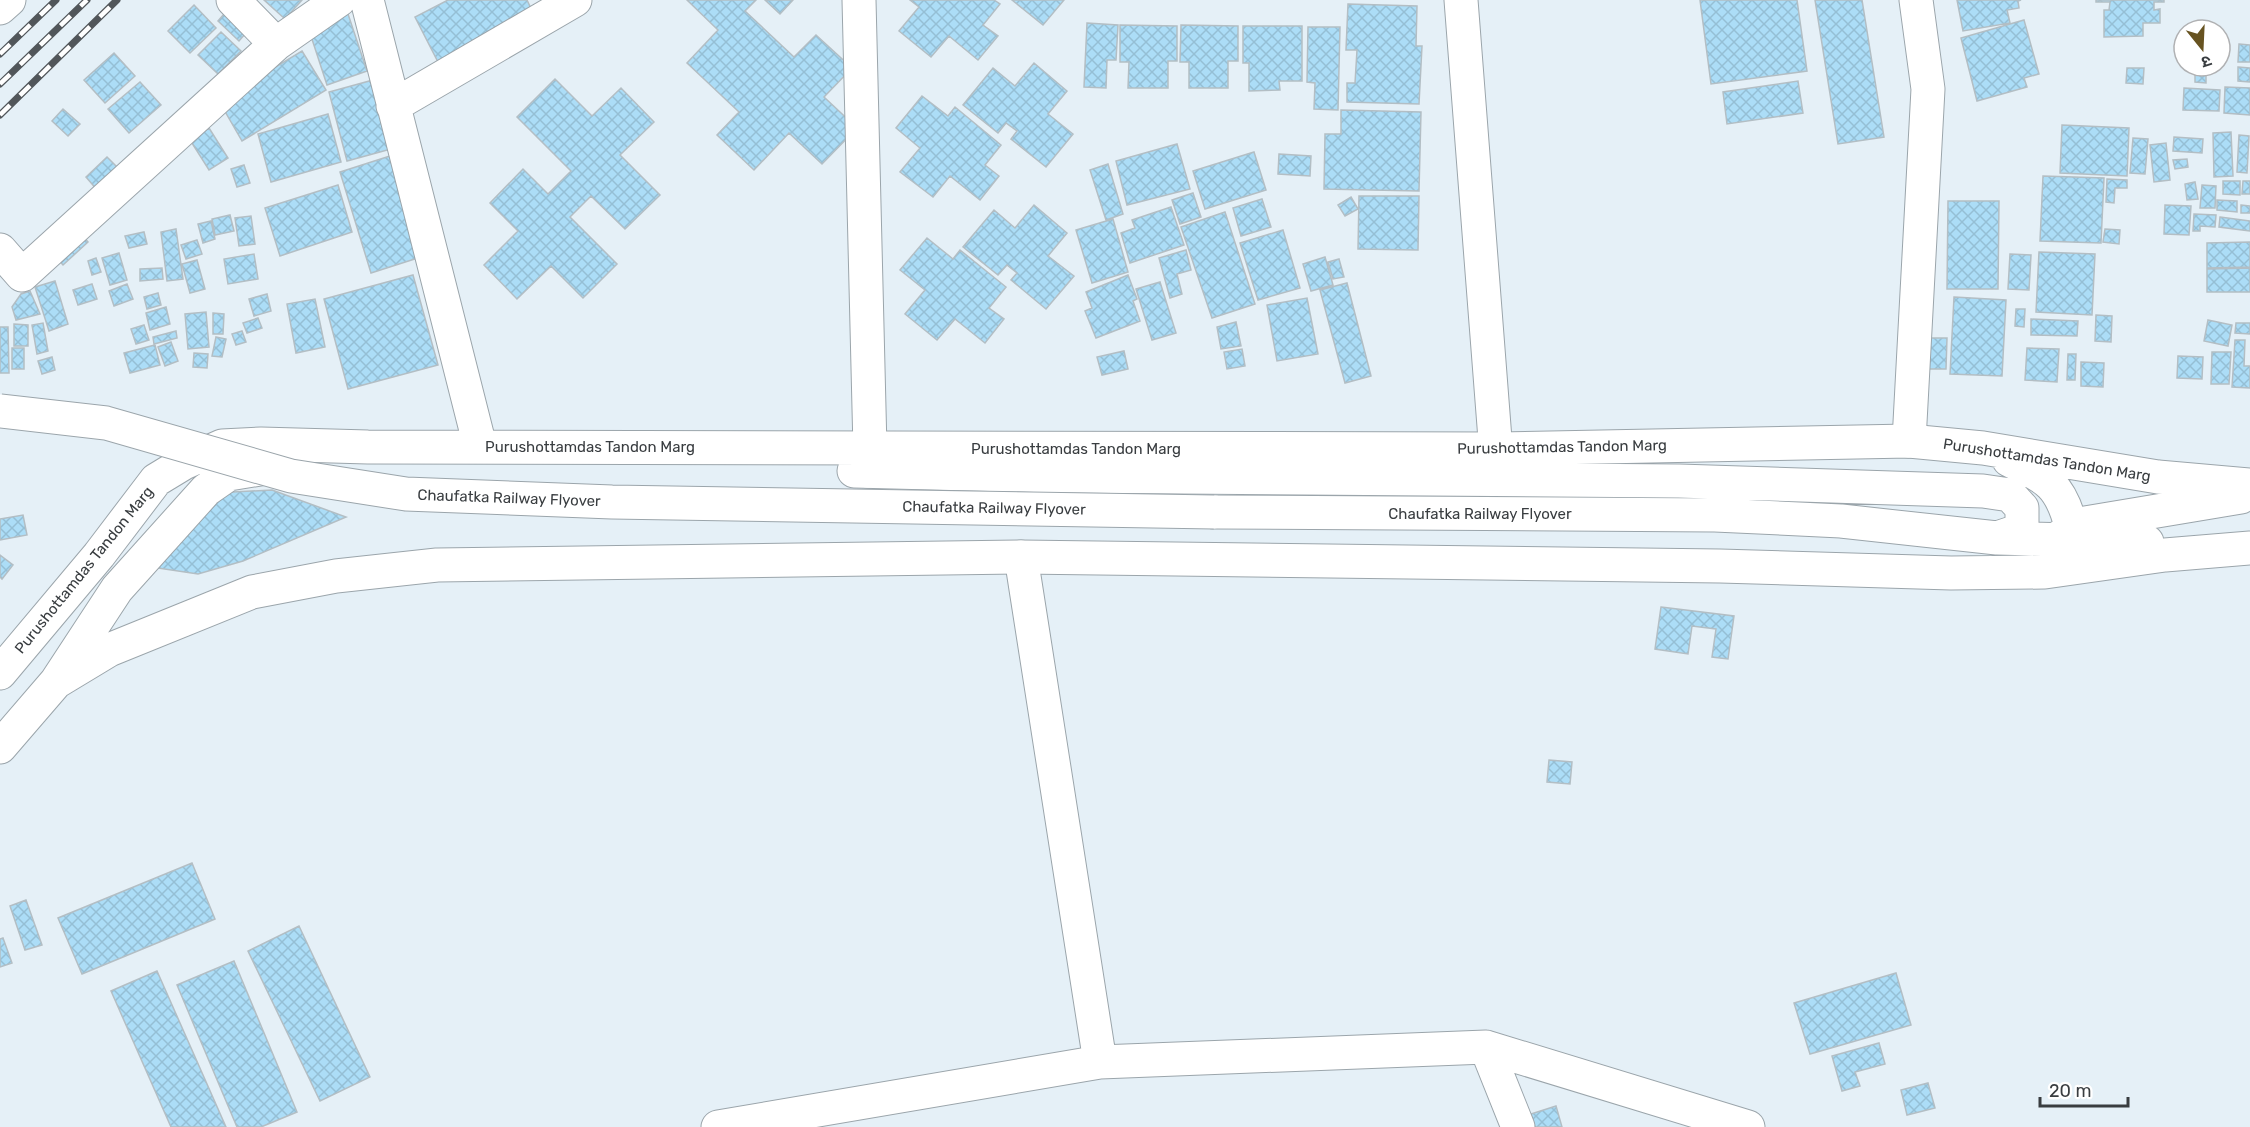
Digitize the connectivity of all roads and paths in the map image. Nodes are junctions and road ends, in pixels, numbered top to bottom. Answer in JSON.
{"nodes":[{"id":1,"x":9,"y":0,"type":"edge"},
{"id":2,"x":233,"y":0,"type":"edge"},
{"id":3,"x":339,"y":0,"type":"edge"},
{"id":4,"x":367,"y":0,"type":"edge"},
{"id":5,"x":575,"y":0,"type":"edge"},
{"id":6,"x":859,"y":0,"type":"edge"},
{"id":7,"x":1461,"y":0,"type":"edge"},
{"id":8,"x":1916,"y":0,"type":"edge"},
{"id":9,"x":0,"y":8,"type":"edge"},
{"id":10,"x":276,"y":44,"type":"junction"},
{"id":11,"x":393,"y":106,"type":"junction"},
{"id":12,"x":0,"y":250,"type":"edge"},
{"id":13,"x":0,"y":411,"type":"edge"},
{"id":14,"x":1909,"y":441,"type":"junction"},
{"id":15,"x":480,"y":446,"type":"junction"},
{"id":16,"x":1983,"y":448,"type":"junction"},
{"id":17,"x":868,"y":460,"type":"junction"},
{"id":18,"x":1498,"y":464,"type":"junction"},
{"id":19,"x":2250,"y":485,"type":"edge"},
{"id":20,"x":2250,"y":495,"type":"edge"},
{"id":21,"x":2063,"y":532,"type":"junction"},
{"id":22,"x":1997,"y":538,"type":"junction"},
{"id":23,"x":2250,"y":546,"type":"edge"},
{"id":24,"x":1021,"y":557,"type":"junction"},
{"id":25,"x":0,"y":673,"type":"edge"},
{"id":26,"x":56,"y":682,"type":"junction"},
{"id":27,"x":0,"y":747,"type":"edge"},
{"id":28,"x":1486,"y":1047,"type":"junction"},
{"id":29,"x":1100,"y":1062,"type":"junction"},
{"id":30,"x":718,"y":1127,"type":"edge"},
{"id":31,"x":1518,"y":1127,"type":"edge"},
{"id":32,"x":1748,"y":1127,"type":"edge"}],
"edges":[{"from":1,"to":9,"type":"main road"},
{"from":2,"to":10,"type":"main road"},
{"from":3,"to":10,"type":"main road"},
{"from":4,"to":11,"type":"main road"},
{"from":5,"to":11,"type":"main road"},
{"from":6,"to":17,"type":"main road"},
{"from":7,"to":18,"type":"main road"},
{"from":8,"to":14,"type":"main road"},
{"from":10,"to":12,"type":"main road"},
{"from":11,"to":15,"type":"main road"},
{"from":13,"to":22,"type":"main road","name":"Chaufatka Railway Flyover","bridge":true},
{"from":14,"to":16,"type":"main road","name":"Purushottamdas Tandon Marg"},
{"from":14,"to":18,"type":"main road","name":"Purushottamdas Tandon Marg"},
{"from":15,"to":17,"type":"main road","name":"Purushottamdas Tandon Marg"},
{"from":15,"to":25,"type":"main road","name":"Purushottamdas Tandon Marg"},
{"from":16,"to":19,"type":"main road","name":"Purushottamdas Tandon Marg"},
{"from":16,"to":21,"type":"main road"},
{"from":17,"to":18,"type":"main road"},
{"from":17,"to":26,"type":"main road"},
{"from":18,"to":22,"type":"main road"},
{"from":20,"to":21,"type":"main road"},
{"from":21,"to":22,"type":"main road","name":"Chaufatka Railway Flyover"},
{"from":21,"to":23,"type":"main road"},
{"from":23,"to":24,"type":"main road"},
{"from":24,"to":26,"type":"main road"},
{"from":24,"to":29,"type":"main road"},
{"from":26,"to":27,"type":"main road"},
{"from":28,"to":29,"type":"main road"},
{"from":28,"to":31,"type":"main road"},
{"from":28,"to":32,"type":"main road"},
{"from":29,"to":30,"type":"main road"}]}
